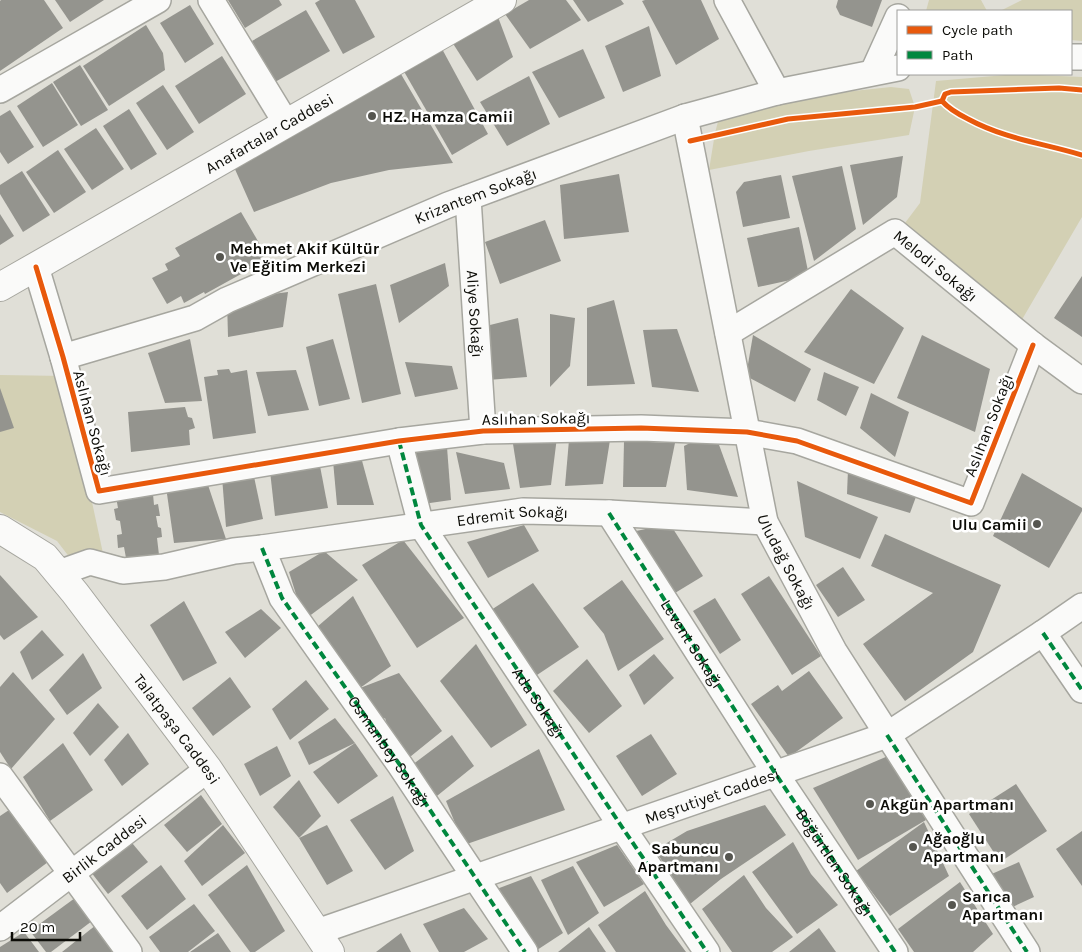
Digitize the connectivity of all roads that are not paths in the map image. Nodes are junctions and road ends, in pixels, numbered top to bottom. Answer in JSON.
{"nodes":[{"id":1,"x":158,"y":0,"type":"edge"},
{"id":2,"x":212,"y":0,"type":"edge"},
{"id":3,"x":502,"y":0,"type":"edge"},
{"id":4,"x":727,"y":0,"type":"edge"},
{"id":5,"x":897,"y":19,"type":"edge"},
{"id":6,"x":897,"y":68,"type":"edge"},
{"id":7,"x":873,"y":72,"type":"junction"},
{"id":8,"x":0,"y":90,"type":"edge"},
{"id":9,"x":777,"y":92,"type":"junction"},
{"id":10,"x":685,"y":116,"type":"junction"},
{"id":11,"x":286,"y":123,"type":"junction"},
{"id":12,"x":468,"y":198,"type":"junction"},
{"id":13,"x":36,"y":267,"type":"junction"},
{"id":14,"x":0,"y":287,"type":"edge"},
{"id":15,"x":0,"y":301,"type":"edge"},
{"id":16,"x":728,"y":333,"type":"junction"},
{"id":17,"x":1033,"y":346,"type":"junction"},
{"id":18,"x":63,"y":357,"type":"junction"},
{"id":19,"x":1082,"y":381,"type":"edge"},
{"id":20,"x":483,"y":431,"type":"junction"},
{"id":21,"x":747,"y":432,"type":"junction"},
{"id":22,"x":399,"y":441,"type":"junction"},
{"id":23,"x":609,"y":513,"type":"junction"},
{"id":24,"x":765,"y":522,"type":"junction"},
{"id":25,"x":421,"y":525,"type":"junction"},
{"id":26,"x":0,"y":529,"type":"edge"},
{"id":27,"x":262,"y":548,"type":"junction"},
{"id":28,"x":59,"y":573,"type":"junction"},
{"id":29,"x":1082,"y":606,"type":"edge"},
{"id":30,"x":1043,"y":633,"type":"junction"},
{"id":31,"x":1082,"y":690,"type":"edge"},
{"id":32,"x":887,"y":735,"type":"junction"},
{"id":33,"x":208,"y":769,"type":"junction"},
{"id":34,"x":775,"y":773,"type":"junction"},
{"id":35,"x":0,"y":776,"type":"edge"},
{"id":36,"x":622,"y":827,"type":"junction"},
{"id":37,"x":72,"y":873,"type":"junction"},
{"id":38,"x":475,"y":877,"type":"junction"},
{"id":39,"x":0,"y":928,"type":"edge"},
{"id":40,"x":323,"y":942,"type":"edge"},
{"id":41,"x":129,"y":952,"type":"edge"},
{"id":42,"x":525,"y":952,"type":"edge"},
{"id":43,"x":708,"y":952,"type":"edge"},
{"id":44,"x":894,"y":952,"type":"edge"},
{"id":45,"x":1027,"y":952,"type":"edge"}],
"edges":[{"from":1,"to":8,"type":"street"},
{"from":2,"to":11,"type":"street"},
{"from":3,"to":11,"type":"main road","name":"Anafartalar Caddesi"},
{"from":4,"to":9,"type":"street"},
{"from":5,"to":7,"type":"street"},
{"from":6,"to":7,"type":"street","name":"Krizantem Sokağı"},
{"from":7,"to":9,"type":"street","name":"Krizantem Sokağı"},
{"from":9,"to":10,"type":"street","name":"Krizantem Sokağı"},
{"from":10,"to":12,"type":"street","name":"Krizantem Sokağı"},
{"from":10,"to":16,"type":"street","name":"Uludağ Sokağı"},
{"from":11,"to":13,"type":"main road","name":"Anafartalar Caddesi"},
{"from":12,"to":18,"type":"street","name":"Krizantem Sokağı"},
{"from":12,"to":20,"type":"street","name":"Aliye Sokağı"},
{"from":13,"to":14,"type":"main road","name":"Anafartalar Caddesi"},
{"from":13,"to":15,"type":"main road","name":"Anafartalar Caddesi"},
{"from":13,"to":18,"type":"street","name":"Aslıhan Sokağı"},
{"from":16,"to":17,"type":"street","name":"Melodi Sokağı"},
{"from":16,"to":21,"type":"street","name":"Uludağ Sokağı"},
{"from":17,"to":19,"type":"street","name":"Melodi Sokağı"},
{"from":17,"to":21,"type":"street","name":"Aslıhan Sokağı"},
{"from":18,"to":22,"type":"street","name":"Aslıhan Sokağı"},
{"from":20,"to":21,"type":"street","name":"Aslıhan Sokağı"},
{"from":20,"to":22,"type":"street","name":"Aslıhan Sokağı"},
{"from":21,"to":24,"type":"street","name":"Uludağ Sokağı"},
{"from":22,"to":25,"type":"street","name":"Ada Sokağı"},
{"from":23,"to":24,"type":"street","name":"Edremit Sokağı"},
{"from":23,"to":25,"type":"street","name":"Edremit Sokağı"},
{"from":23,"to":34,"type":"street","name":"Levent Sokağı"},
{"from":24,"to":32,"type":"street","name":"Uludağ Sokağı"},
{"from":25,"to":27,"type":"street","name":"Edremit Sokağı"},
{"from":25,"to":36,"type":"street","name":"Ada Sokağı"},
{"from":26,"to":28,"type":"main road","name":"Talatpaşa Caddesi"},
{"from":27,"to":28,"type":"street","name":"Edremit Sokağı"},
{"from":27,"to":38,"type":"street","name":"Osmanbey Sokağı"},
{"from":28,"to":33,"type":"main road","name":"Talatpaşa Caddesi"},
{"from":29,"to":30,"type":"street","name":"Meşrutiyet Caddesi"},
{"from":30,"to":31,"type":"street"},
{"from":30,"to":32,"type":"street","name":"Meşrutiyet Caddesi"},
{"from":32,"to":34,"type":"street","name":"Meşrutiyet Caddesi"},
{"from":32,"to":45,"type":"street","name":"Uludağ Sokağı"},
{"from":33,"to":37,"type":"street","name":"Birlik Caddesi"},
{"from":33,"to":40,"type":"main road","name":"Talatpaşa Caddesi"},
{"from":34,"to":36,"type":"street","name":"Meşrutiyet Caddesi"},
{"from":34,"to":44,"type":"street","name":"Böğürtlen Sokağı"},
{"from":35,"to":37,"type":"street"},
{"from":36,"to":38,"type":"street","name":"Meşrutiyet Caddesi"},
{"from":36,"to":43,"type":"street","name":"Ada Sokağı"},
{"from":37,"to":39,"type":"street","name":"Birlik Caddesi"},
{"from":37,"to":41,"type":"street"},
{"from":38,"to":40,"type":"street","name":"Meşrutiyet Caddesi"},
{"from":38,"to":42,"type":"street","name":"Osmanbey Sokağı"}]}
